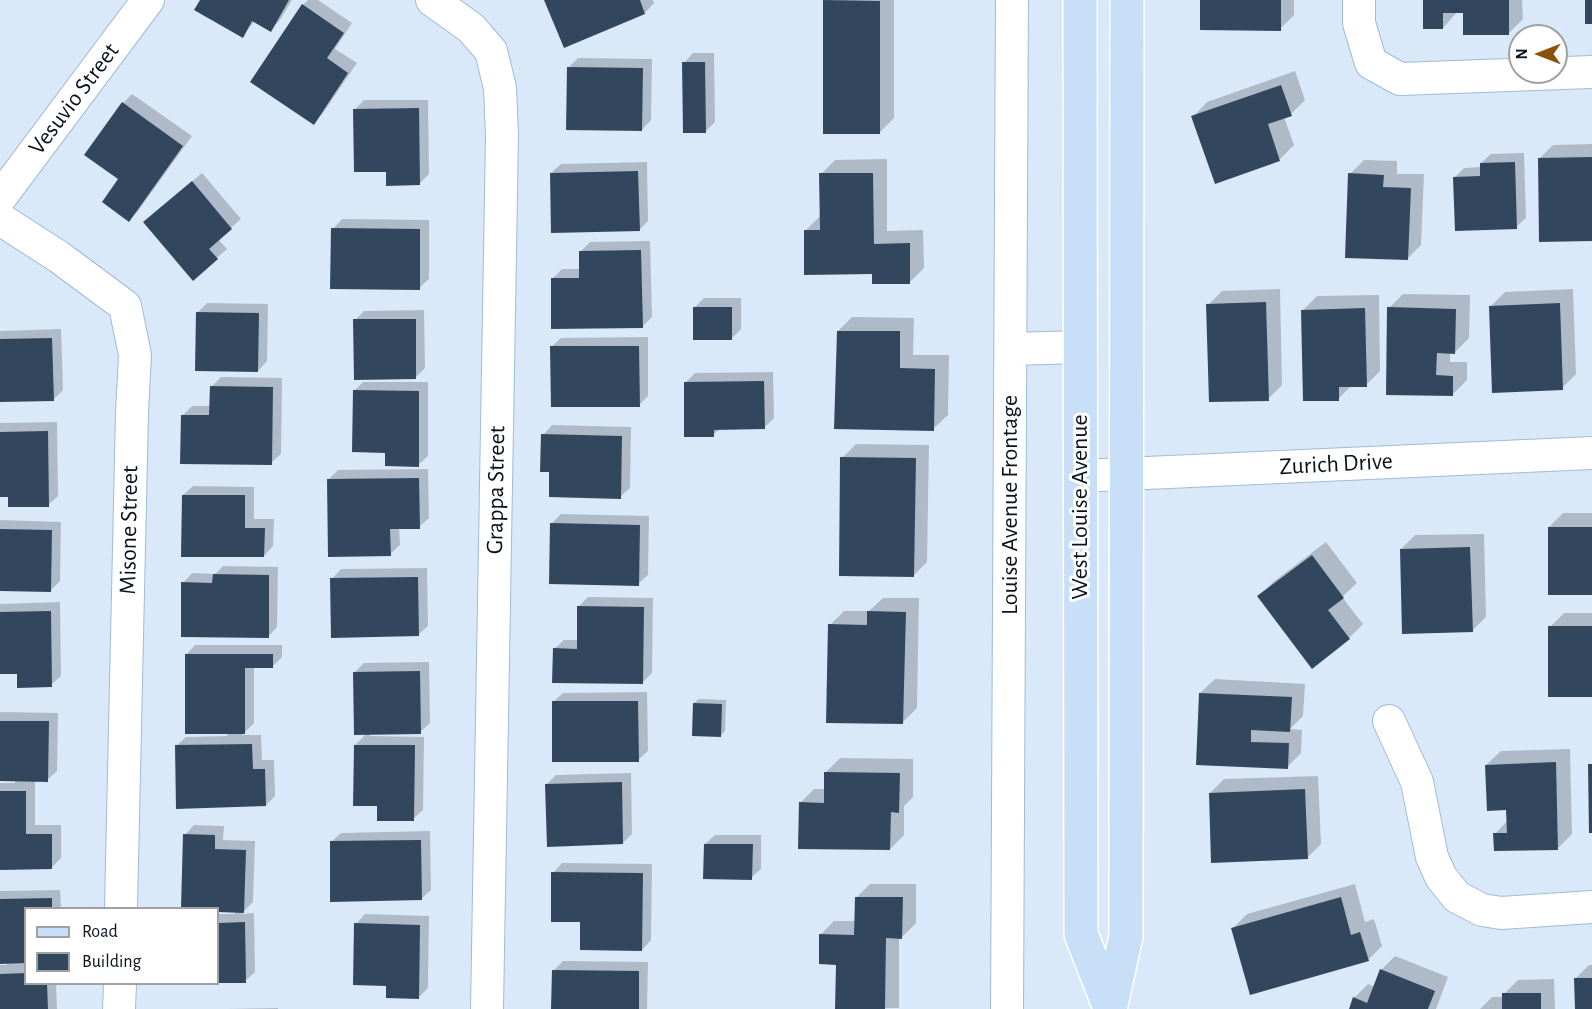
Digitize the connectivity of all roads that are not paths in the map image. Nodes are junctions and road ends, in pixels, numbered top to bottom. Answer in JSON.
{"nodes":[{"id":1,"x":148,"y":0,"type":"edge"},
{"id":2,"x":432,"y":0,"type":"edge"},
{"id":3,"x":1012,"y":0,"type":"edge"},
{"id":4,"x":1080,"y":0,"type":"edge"},
{"id":5,"x":1127,"y":0,"type":"edge"},
{"id":6,"x":1359,"y":0,"type":"edge"},
{"id":7,"x":1592,"y":72,"type":"edge"},
{"id":8,"x":0,"y":198,"type":"edge"},
{"id":9,"x":0,"y":219,"type":"edge"},
{"id":10,"x":1080,"y":347,"type":"junction"},
{"id":11,"x":1011,"y":349,"type":"junction"},
{"id":12,"x":1592,"y":453,"type":"edge"},
{"id":13,"x":1127,"y":474,"type":"junction"},
{"id":14,"x":1080,"y":476,"type":"junction"},
{"id":15,"x":1389,"y":721,"type":"dead end"},
{"id":16,"x":121,"y":907,"type":"edge"},
{"id":17,"x":1592,"y":907,"type":"edge"},
{"id":18,"x":120,"y":985,"type":"edge"},
{"id":19,"x":119,"y":1009,"type":"edge"},
{"id":20,"x":487,"y":1009,"type":"edge"},
{"id":21,"x":1007,"y":1009,"type":"edge"},
{"id":22,"x":1110,"y":1009,"type":"edge"}],
"edges":[{"from":1,"to":8,"type":"street","name":"Vesuvio Street"},
{"from":2,"to":20,"type":"street","name":"Grappa Street"},
{"from":3,"to":11,"type":"street","name":"Louise Avenue Frontage"},
{"from":4,"to":10,"type":"main road","name":"West Louise Avenue"},
{"from":5,"to":13,"type":"main road","name":"West Louise Avenue"},
{"from":6,"to":7,"type":"street"},
{"from":9,"to":16,"type":"street","name":"Misone Street"},
{"from":10,"to":11,"type":"street"},
{"from":10,"to":14,"type":"main road","name":"West Louise Avenue"},
{"from":11,"to":21,"type":"street","name":"Louise Avenue Frontage"},
{"from":12,"to":13,"type":"street","name":"Zurich Drive"},
{"from":13,"to":14,"type":"street","name":"Zurich Drive"},
{"from":13,"to":22,"type":"main road","name":"West Louise Avenue"},
{"from":14,"to":22,"type":"main road","name":"West Louise Avenue"},
{"from":15,"to":17,"type":"street"},
{"from":18,"to":19,"type":"street"}]}
